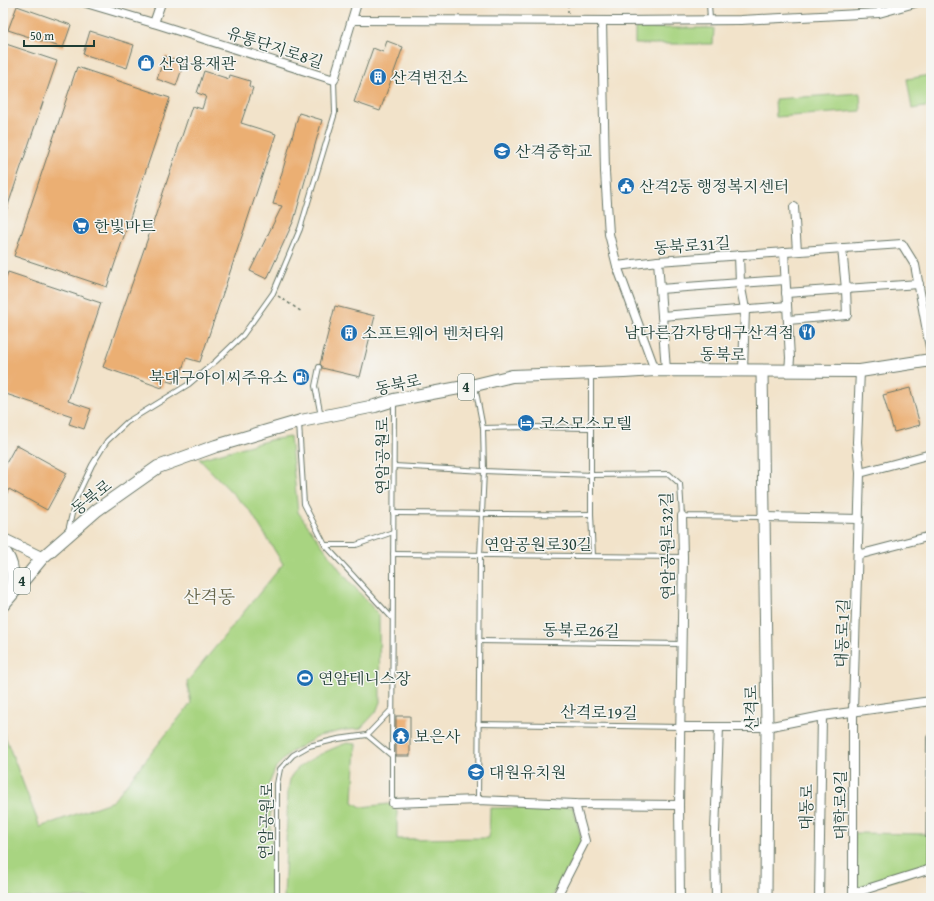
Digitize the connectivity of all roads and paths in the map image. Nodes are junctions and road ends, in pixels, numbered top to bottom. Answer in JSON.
{"nodes":[{"id":1,"x":86,"y":3,"type":"edge"},
{"id":2,"x":161,"y":3,"type":"edge"},
{"id":3,"x":358,"y":3,"type":"edge"},
{"id":4,"x":709,"y":3,"type":"edge"},
{"id":5,"x":879,"y":3,"type":"edge"},
{"id":6,"x":915,"y":3,"type":"edge"},
{"id":7,"x":879,"y":13,"type":"junction"},
{"id":8,"x":352,"y":20,"type":"junction"},
{"id":9,"x":710,"y":20,"type":"junction"},
{"id":10,"x":602,"y":21,"type":"junction"},
{"id":11,"x":154,"y":23,"type":"junction"},
{"id":12,"x":334,"y":80,"type":"junction"},
{"id":13,"x":794,"y":207,"type":"dead end"},
{"id":14,"x":842,"y":248,"type":"junction"},
{"id":15,"x":797,"y":251,"type":"junction"},
{"id":16,"x":784,"y":252,"type":"junction"},
{"id":17,"x":739,"y":255,"type":"junction"},
{"id":18,"x":658,"y":261,"type":"junction"},
{"id":19,"x":617,"y":266,"type":"junction"},
{"id":20,"x":785,"y":280,"type":"junction"},
{"id":21,"x":740,"y":283,"type":"junction"},
{"id":22,"x":919,"y":284,"type":"junction"},
{"id":23,"x":660,"y":289,"type":"junction"},
{"id":24,"x":846,"y":289,"type":"junction"},
{"id":25,"x":273,"y":293,"type":"junction"},
{"id":26,"x":786,"y":293,"type":"junction"},
{"id":27,"x":787,"y":306,"type":"junction"},
{"id":28,"x":745,"y":309,"type":"junction"},
{"id":29,"x":302,"y":312,"type":"dead end"},
{"id":30,"x":662,"y":316,"type":"junction"},
{"id":31,"x":788,"y":320,"type":"junction"},
{"id":32,"x":931,"y":353,"type":"edge"},
{"id":33,"x":931,"y":360,"type":"edge"},
{"id":34,"x":319,"y":368,"type":"dead end"},
{"id":35,"x":661,"y":370,"type":"junction"},
{"id":36,"x":743,"y":370,"type":"junction"},
{"id":37,"x":762,"y":371,"type":"junction"},
{"id":38,"x":789,"y":371,"type":"junction"},
{"id":39,"x":860,"y":371,"type":"junction"},
{"id":40,"x":591,"y":373,"type":"junction"},
{"id":41,"x":475,"y":385,"type":"junction"},
{"id":42,"x":394,"y":400,"type":"junction"},
{"id":43,"x":321,"y":417,"type":"junction"},
{"id":44,"x":298,"y":422,"type":"junction"},
{"id":45,"x":484,"y":428,"type":"junction"},
{"id":46,"x":590,"y":428,"type":"junction"},
{"id":47,"x":931,"y":454,"type":"edge"},
{"id":48,"x":394,"y":466,"type":"junction"},
{"id":49,"x":484,"y":471,"type":"junction"},
{"id":50,"x":860,"y":473,"type":"junction"},
{"id":51,"x":592,"y":475,"type":"junction"},
{"id":52,"x":393,"y":513,"type":"junction"},
{"id":53,"x":482,"y":513,"type":"junction"},
{"id":54,"x":591,"y":514,"type":"junction"},
{"id":55,"x":682,"y":516,"type":"junction"},
{"id":56,"x":764,"y":517,"type":"junction"},
{"id":57,"x":859,"y":519,"type":"junction"},
{"id":58,"x":393,"y":532,"type":"junction"},
{"id":59,"x":66,"y":536,"type":"junction"},
{"id":60,"x":931,"y":536,"type":"edge"},
{"id":61,"x":3,"y":539,"type":"edge"},
{"id":62,"x":325,"y":545,"type":"junction"},
{"id":63,"x":3,"y":550,"type":"edge"},
{"id":64,"x":393,"y":554,"type":"junction"},
{"id":65,"x":858,"y":554,"type":"junction"},
{"id":66,"x":480,"y":556,"type":"junction"},
{"id":67,"x":593,"y":556,"type":"junction"},
{"id":68,"x":684,"y":557,"type":"junction"},
{"id":69,"x":42,"y":558,"type":"junction"},
{"id":70,"x":7,"y":600,"type":"edge"},
{"id":71,"x":393,"y":619,"type":"junction"},
{"id":72,"x":480,"y":641,"type":"junction"},
{"id":73,"x":682,"y":644,"type":"junction"},
{"id":74,"x":931,"y":701,"type":"edge"},
{"id":75,"x":392,"y":709,"type":"junction"},
{"id":76,"x":853,"y":711,"type":"junction"},
{"id":77,"x":822,"y":716,"type":"junction"},
{"id":78,"x":478,"y":724,"type":"junction"},
{"id":79,"x":681,"y":727,"type":"junction"},
{"id":80,"x":719,"y":727,"type":"junction"},
{"id":81,"x":768,"y":727,"type":"junction"},
{"id":82,"x":367,"y":735,"type":"junction"},
{"id":83,"x":931,"y":738,"type":"edge"},
{"id":84,"x":392,"y":756,"type":"junction"},
{"id":85,"x":931,"y":778,"type":"edge"},
{"id":86,"x":478,"y":800,"type":"junction"},
{"id":87,"x":393,"y":803,"type":"joint"},
{"id":88,"x":575,"y":804,"type":"junction"},
{"id":89,"x":679,"y":805,"type":"junction"},
{"id":90,"x":930,"y":834,"type":"edge"},
{"id":91,"x":930,"y":869,"type":"edge"},
{"id":92,"x":853,"y":895,"type":"edge"},
{"id":93,"x":277,"y":898,"type":"edge"},
{"id":94,"x":556,"y":898,"type":"edge"},
{"id":95,"x":680,"y":898,"type":"edge"},
{"id":96,"x":716,"y":898,"type":"edge"},
{"id":97,"x":766,"y":898,"type":"edge"},
{"id":98,"x":819,"y":898,"type":"edge"}],
"edges":[{"from":1,"to":11,"type":"street","name":"유통단지로8길"},
{"from":2,"to":11,"type":"street"},
{"from":3,"to":8,"type":"street","name":"유통단지로8길"},
{"from":4,"to":9,"type":"lane"},
{"from":5,"to":7,"type":"lane"},
{"from":6,"to":7,"type":"street"},
{"from":7,"to":9,"type":"street"},
{"from":8,"to":10,"type":"street"},
{"from":8,"to":12,"type":"street","name":"유통단지로8길"},
{"from":9,"to":10,"type":"street"},
{"from":10,"to":19,"type":"street"},
{"from":11,"to":12,"type":"street","name":"유통단지로8길"},
{"from":12,"to":25,"type":"lane"},
{"from":13,"to":15,"type":"street"},
{"from":14,"to":15,"type":"street","name":"동북로31길"},
{"from":14,"to":22,"type":"street","name":"동북로31길"},
{"from":14,"to":24,"type":"street"},
{"from":15,"to":16,"type":"street","name":"동북로31길"},
{"from":16,"to":17,"type":"street","name":"동북로31길"},
{"from":16,"to":20,"type":"street"},
{"from":17,"to":18,"type":"street","name":"동북로31길"},
{"from":17,"to":21,"type":"street"},
{"from":18,"to":19,"type":"street","name":"동북로31길"},
{"from":18,"to":23,"type":"street"},
{"from":19,"to":35,"type":"street"},
{"from":20,"to":21,"type":"street"},
{"from":20,"to":26,"type":"street"},
{"from":21,"to":23,"type":"street"},
{"from":21,"to":28,"type":"street"},
{"from":22,"to":24,"type":"street"},
{"from":22,"to":32,"type":"street","name":"동북로31길"},
{"from":23,"to":30,"type":"street"},
{"from":24,"to":26,"type":"street"},
{"from":24,"to":31,"type":"street"},
{"from":25,"to":29,"type":"path"},
{"from":25,"to":59,"type":"lane"},
{"from":26,"to":27,"type":"street"},
{"from":27,"to":28,"type":"street"},
{"from":27,"to":31,"type":"street"},
{"from":28,"to":30,"type":"street"},
{"from":28,"to":36,"type":"street"},
{"from":30,"to":35,"type":"street"},
{"from":31,"to":38,"type":"street"},
{"from":33,"to":39,"type":"main road","name":"동북로","number":"4"},
{"from":34,"to":43,"type":"lane"},
{"from":35,"to":36,"type":"main road","name":"동북로","number":"4"},
{"from":35,"to":40,"type":"main road","name":"동북로","number":"4"},
{"from":36,"to":37,"type":"main road","name":"동북로","number":"4"},
{"from":37,"to":38,"type":"main road","name":"동북로","number":"4"},
{"from":37,"to":56,"type":"street","name":"산격로"},
{"from":38,"to":39,"type":"main road","name":"동북로","number":"4"},
{"from":39,"to":50,"type":"street"},
{"from":40,"to":41,"type":"main road","name":"동북로","number":"4"},
{"from":40,"to":46,"type":"lane"},
{"from":41,"to":42,"type":"main road","name":"동북로","number":"4"},
{"from":41,"to":45,"type":"lane"},
{"from":42,"to":43,"type":"main road","name":"동북로","number":"4"},
{"from":42,"to":48,"type":"lane","name":"연암공원로"},
{"from":43,"to":44,"type":"main road","name":"동북로","number":"4"},
{"from":44,"to":59,"type":"main road","name":"동북로","number":"4"},
{"from":44,"to":62,"type":"lane"},
{"from":45,"to":46,"type":"lane"},
{"from":45,"to":49,"type":"lane"},
{"from":46,"to":51,"type":"lane"},
{"from":47,"to":50,"type":"street"},
{"from":48,"to":49,"type":"lane","name":"연암공원로32길"},
{"from":48,"to":52,"type":"lane","name":"연암공원로"},
{"from":49,"to":51,"type":"lane","name":"연암공원로32길"},
{"from":49,"to":53,"type":"lane"},
{"from":50,"to":57,"type":"street","name":"대동로1길"},
{"from":51,"to":54,"type":"lane"},
{"from":51,"to":55,"type":"lane","name":"연암공원로32길"},
{"from":52,"to":53,"type":"lane","name":"연암공원로"},
{"from":52,"to":58,"type":"lane","name":"연암공원로"},
{"from":53,"to":54,"type":"lane"},
{"from":53,"to":66,"type":"lane"},
{"from":54,"to":67,"type":"lane"},
{"from":55,"to":56,"type":"lane"},
{"from":55,"to":68,"type":"street","name":"연암공원로32길"},
{"from":56,"to":57,"type":"street"},
{"from":56,"to":81,"type":"street","name":"산격로"},
{"from":57,"to":65,"type":"street","name":"대동로1길"},
{"from":58,"to":62,"type":"lane"},
{"from":58,"to":64,"type":"lane","name":"연암공원로"},
{"from":59,"to":69,"type":"main road","name":"동북로","number":"4"},
{"from":60,"to":65,"type":"street"},
{"from":61,"to":69,"type":"street"},
{"from":62,"to":71,"type":"lane"},
{"from":63,"to":70,"type":"main road"},
{"from":64,"to":66,"type":"lane","name":"연암공원로30길"},
{"from":64,"to":71,"type":"lane","name":"연암공원로"},
{"from":65,"to":76,"type":"street","name":"대동로1길"},
{"from":66,"to":67,"type":"lane","name":"연암공원로30길"},
{"from":66,"to":72,"type":"lane"},
{"from":67,"to":68,"type":"lane","name":"연암공원로30길"},
{"from":68,"to":73,"type":"street","name":"연암공원로32길"},
{"from":69,"to":70,"type":"main road","name":"동북로","number":"4"},
{"from":71,"to":75,"type":"lane","name":"연암공원로"},
{"from":72,"to":73,"type":"lane","name":"동북로26길"},
{"from":72,"to":78,"type":"lane"},
{"from":73,"to":79,"type":"street","name":"연암공원로32길"},
{"from":74,"to":76,"type":"street"},
{"from":75,"to":82,"type":"lane"},
{"from":75,"to":84,"type":"lane","name":"연암공원로"},
{"from":76,"to":77,"type":"street"},
{"from":76,"to":92,"type":"street","name":"대학로9길"},
{"from":77,"to":81,"type":"street"},
{"from":77,"to":98,"type":"street","name":"대동로"},
{"from":78,"to":79,"type":"lane","name":"산격로19길"},
{"from":78,"to":86,"type":"lane"},
{"from":79,"to":80,"type":"street","name":"산격로19길"},
{"from":79,"to":89,"type":"street","name":"연암공원로32길"},
{"from":80,"to":81,"type":"street","name":"산격로19길"},
{"from":80,"to":96,"type":"street"},
{"from":81,"to":97,"type":"street","name":"산격로"},
{"from":82,"to":84,"type":"lane"},
{"from":82,"to":93,"type":"lane","name":"연암공원로"},
{"from":83,"to":85,"type":"street"},
{"from":84,"to":87,"type":"lane","name":"연암공원로"},
{"from":85,"to":90,"type":"street"},
{"from":86,"to":87,"type":"street"},
{"from":86,"to":88,"type":"street"},
{"from":88,"to":89,"type":"street"},
{"from":88,"to":94,"type":"street"},
{"from":89,"to":95,"type":"street","name":"연암공원로32길"},
{"from":90,"to":91,"type":"street"},
{"from":91,"to":92,"type":"street"}]}
